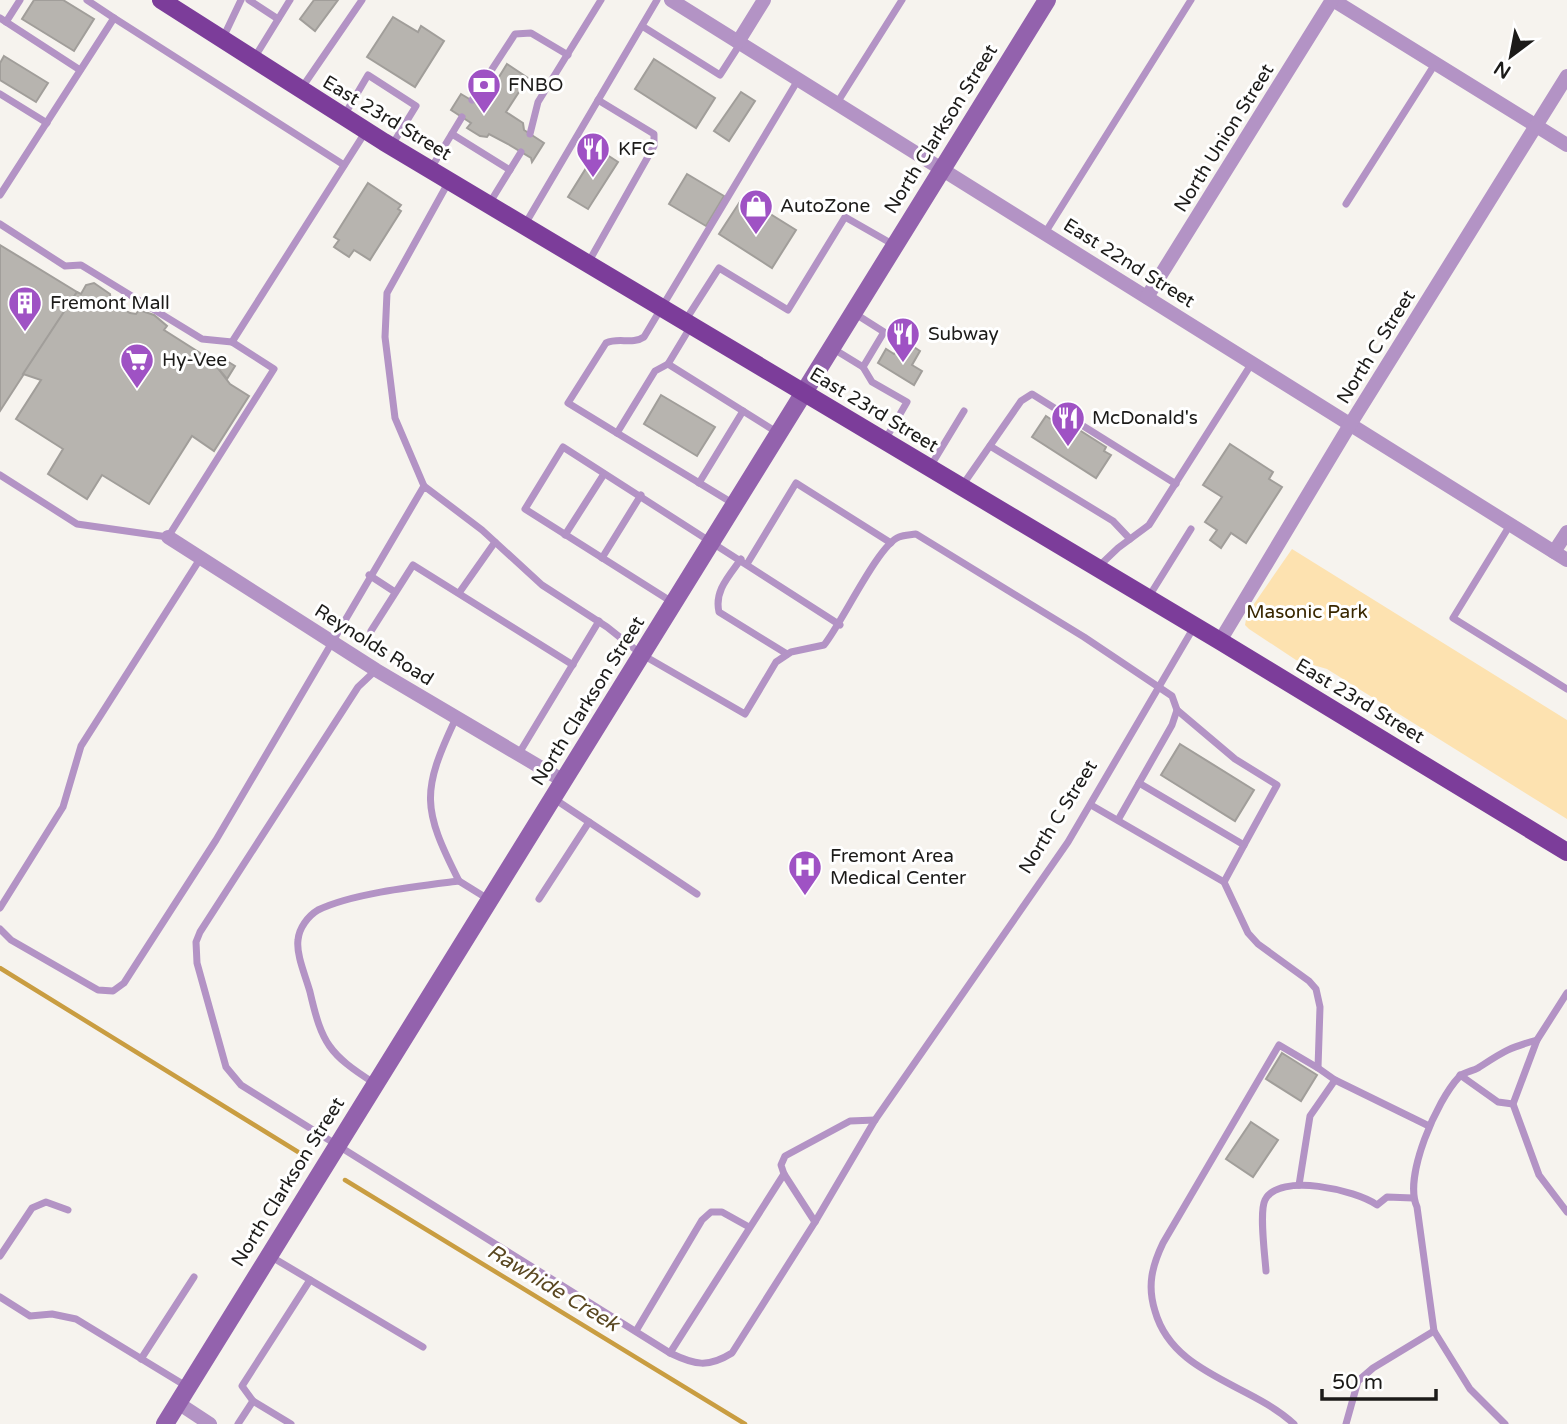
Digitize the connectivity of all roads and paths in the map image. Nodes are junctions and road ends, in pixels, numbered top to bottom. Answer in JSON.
{"nodes":[{"id":1,"x":20,"y":0,"type":"edge"},
{"id":2,"x":87,"y":0,"type":"edge"},
{"id":3,"x":160,"y":0,"type":"edge"},
{"id":4,"x":241,"y":0,"type":"edge"},
{"id":5,"x":249,"y":0,"type":"edge"},
{"id":6,"x":290,"y":0,"type":"edge"},
{"id":7,"x":362,"y":0,"type":"edge"},
{"id":8,"x":601,"y":0,"type":"edge"},
{"id":9,"x":657,"y":0,"type":"edge"},
{"id":10,"x":671,"y":0,"type":"edge"},
{"id":11,"x":764,"y":0,"type":"edge"},
{"id":12,"x":902,"y":0,"type":"edge"},
{"id":13,"x":1047,"y":0,"type":"edge"},
{"id":14,"x":1191,"y":0,"type":"edge"},
{"id":15,"x":1333,"y":0,"type":"edge"},
{"id":16,"x":114,"y":18,"type":"junction"},
{"id":17,"x":278,"y":19,"type":"junction"},
{"id":18,"x":3,"y":20,"type":"edge"},
{"id":19,"x":642,"y":26,"type":"junction"},
{"id":20,"x":222,"y":40,"type":"junction"},
{"id":21,"x":739,"y":43,"type":"junction"},
{"id":22,"x":568,"y":55,"type":"junction"},
{"id":23,"x":253,"y":60,"type":"junction"},
{"id":24,"x":1436,"y":63,"type":"junction"},
{"id":25,"x":80,"y":69,"type":"junction"},
{"id":26,"x":1567,"y":76,"type":"edge"},
{"id":27,"x":798,"y":80,"type":"junction"},
{"id":28,"x":300,"y":90,"type":"junction"},
{"id":29,"x":0,"y":94,"type":"edge"},
{"id":30,"x":472,"y":100,"type":"dead end"},
{"id":31,"x":598,"y":100,"type":"junction"},
{"id":32,"x":836,"y":105,"type":"junction"},
{"id":33,"x":343,"y":116,"type":"junction"},
{"id":34,"x":462,"y":117,"type":"dead end"},
{"id":35,"x":47,"y":123,"type":"junction"},
{"id":36,"x":1536,"y":125,"type":"junction"},
{"id":37,"x":366,"y":131,"type":"junction"},
{"id":38,"x":452,"y":134,"type":"junction"},
{"id":39,"x":530,"y":134,"type":"dead end"},
{"id":40,"x":1567,"y":145,"type":"edge"},
{"id":41,"x":391,"y":146,"type":"junction"},
{"id":42,"x":521,"y":152,"type":"dead end"},
{"id":43,"x":344,"y":165,"type":"junction"},
{"id":44,"x":430,"y":170,"type":"junction"},
{"id":45,"x":510,"y":170,"type":"junction"},
{"id":46,"x":940,"y":170,"type":"junction"},
{"id":47,"x":450,"y":181,"type":"junction"},
{"id":48,"x":0,"y":195,"type":"edge"},
{"id":49,"x":1346,"y":204,"type":"dead end"},
{"id":50,"x":489,"y":205,"type":"junction"},
{"id":51,"x":0,"y":224,"type":"edge"},
{"id":52,"x":524,"y":226,"type":"junction"},
{"id":53,"x":1045,"y":233,"type":"junction"},
{"id":54,"x":894,"y":245,"type":"junction"},
{"id":55,"x":587,"y":264,"type":"junction"},
{"id":56,"x":1147,"y":297,"type":"junction"},
{"id":57,"x":661,"y":308,"type":"junction"},
{"id":58,"x":852,"y":312,"type":"junction"},
{"id":59,"x":688,"y":324,"type":"junction"},
{"id":60,"x":232,"y":342,"type":"junction"},
{"id":61,"x":831,"y":347,"type":"junction"},
{"id":62,"x":668,"y":363,"type":"junction"},
{"id":63,"x":1252,"y":363,"type":"junction"},
{"id":64,"x":863,"y":367,"type":"junction"},
{"id":65,"x":804,"y":392,"type":"junction"},
{"id":66,"x":743,"y":411,"type":"junction"},
{"id":67,"x":964,"y":411,"type":"dead end"},
{"id":68,"x":1351,"y":423,"type":"junction"},
{"id":69,"x":617,"y":433,"type":"junction"},
{"id":70,"x":778,"y":433,"type":"junction"},
{"id":71,"x":885,"y":441,"type":"junction"},
{"id":72,"x":990,"y":446,"type":"junction"},
{"id":73,"x":929,"y":468,"type":"junction"},
{"id":74,"x":604,"y":474,"type":"junction"},
{"id":75,"x":0,"y":475,"type":"edge"},
{"id":76,"x":699,"y":483,"type":"junction"},
{"id":77,"x":1176,"y":484,"type":"junction"},
{"id":78,"x":424,"y":486,"type":"junction"},
{"id":79,"x":961,"y":487,"type":"junction"},
{"id":80,"x":641,"y":495,"type":"junction"},
{"id":81,"x":734,"y":505,"type":"junction"},
{"id":82,"x":1510,"y":525,"type":"junction"},
{"id":83,"x":1191,"y":530,"type":"dead end"},
{"id":84,"x":1567,"y":532,"type":"edge"},
{"id":85,"x":565,"y":535,"type":"junction"},
{"id":86,"x":168,"y":537,"type":"junction"},
{"id":87,"x":1130,"y":539,"type":"junction"},
{"id":88,"x":712,"y":540,"type":"junction"},
{"id":89,"x":495,"y":541,"type":"junction"},
{"id":90,"x":891,"y":543,"type":"junction"},
{"id":91,"x":1561,"y":556,"type":"edge"},
{"id":92,"x":601,"y":558,"type":"junction"},
{"id":93,"x":200,"y":559,"type":"junction"},
{"id":94,"x":744,"y":561,"type":"junction"},
{"id":95,"x":1097,"y":569,"type":"junction"},
{"id":96,"x":369,"y":575,"type":"junction"},
{"id":97,"x":396,"y":592,"type":"junction"},
{"id":98,"x":459,"y":593,"type":"junction"},
{"id":99,"x":1148,"y":599,"type":"junction"},
{"id":100,"x":673,"y":603,"type":"junction"},
{"id":101,"x":599,"y":621,"type":"junction"},
{"id":102,"x":840,"y":625,"type":"junction"},
{"id":103,"x":1195,"y":626,"type":"junction"},
{"id":104,"x":371,"y":631,"type":"dead end"},
{"id":105,"x":1220,"y":641,"type":"junction"},
{"id":106,"x":332,"y":642,"type":"junction"},
{"id":107,"x":641,"y":654,"type":"junction"},
{"id":108,"x":788,"y":654,"type":"junction"},
{"id":109,"x":573,"y":664,"type":"junction"},
{"id":110,"x":376,"y":670,"type":"junction"},
{"id":111,"x":1158,"y":685,"type":"junction"},
{"id":112,"x":1567,"y":689,"type":"edge"},
{"id":113,"x":1177,"y":710,"type":"junction"},
{"id":114,"x":456,"y":718,"type":"junction"},
{"id":115,"x":519,"y":755,"type":"junction"},
{"id":116,"x":562,"y":780,"type":"junction"},
{"id":117,"x":1139,"y":783,"type":"junction"},
{"id":118,"x":552,"y":797,"type":"junction"},
{"id":119,"x":1091,"y":805,"type":"junction"},
{"id":120,"x":1118,"y":820,"type":"junction"},
{"id":121,"x":589,"y":822,"type":"junction"},
{"id":122,"x":1244,"y":845,"type":"junction"},
{"id":123,"x":1567,"y":852,"type":"edge"},
{"id":124,"x":459,"y":881,"type":"junction"},
{"id":125,"x":1224,"y":882,"type":"junction"},
{"id":126,"x":697,"y":894,"type":"dead end"},
{"id":127,"x":539,"y":899,"type":"dead end"},
{"id":128,"x":489,"y":900,"type":"junction"},
{"id":129,"x":0,"y":908,"type":"edge"},
{"id":130,"x":0,"y":929,"type":"edge"},
{"id":131,"x":1567,"y":993,"type":"edge"},
{"id":132,"x":1536,"y":1040,"type":"junction"},
{"id":133,"x":1318,"y":1068,"type":"junction"},
{"id":134,"x":1460,"y":1076,"type":"junction"},
{"id":135,"x":1335,"y":1080,"type":"junction"},
{"id":136,"x":374,"y":1084,"type":"junction"},
{"id":137,"x":1513,"y":1104,"type":"junction"},
{"id":138,"x":875,"y":1119,"type":"junction"},
{"id":139,"x":1429,"y":1126,"type":"junction"},
{"id":140,"x":336,"y":1144,"type":"junction"},
{"id":141,"x":784,"y":1174,"type":"junction"},
{"id":142,"x":1299,"y":1185,"type":"junction"},
{"id":143,"x":1413,"y":1198,"type":"junction"},
{"id":144,"x":68,"y":1210,"type":"dead end"},
{"id":145,"x":1567,"y":1212,"type":"edge"},
{"id":146,"x":815,"y":1222,"type":"junction"},
{"id":147,"x":749,"y":1227,"type":"junction"},
{"id":148,"x":268,"y":1255,"type":"junction"},
{"id":149,"x":0,"y":1256,"type":"edge"},
{"id":150,"x":1266,"y":1271,"type":"dead end"},
{"id":151,"x":194,"y":1277,"type":"dead end"},
{"id":152,"x":310,"y":1280,"type":"junction"},
{"id":153,"x":0,"y":1297,"type":"edge"},
{"id":154,"x":635,"y":1331,"type":"junction"},
{"id":155,"x":1434,"y":1331,"type":"junction"},
{"id":156,"x":423,"y":1348,"type":"dead end"},
{"id":157,"x":670,"y":1353,"type":"junction"},
{"id":158,"x":141,"y":1359,"type":"junction"},
{"id":159,"x":187,"y":1387,"type":"junction"},
{"id":160,"x":253,"y":1401,"type":"junction"},
{"id":161,"x":178,"y":1403,"type":"junction"},
{"id":162,"x":165,"y":1424,"type":"edge"},
{"id":163,"x":210,"y":1424,"type":"edge"},
{"id":164,"x":238,"y":1424,"type":"edge"},
{"id":165,"x":291,"y":1424,"type":"edge"},
{"id":166,"x":1294,"y":1424,"type":"edge"},
{"id":167,"x":1346,"y":1424,"type":"edge"},
{"id":168,"x":1505,"y":1424,"type":"edge"}],
"edges":[{"from":1,"to":18,"type":"lane"},
{"from":2,"to":16,"type":"lane"},
{"from":3,"to":20,"type":"main road","name":"East 23rd Street"},
{"from":4,"to":20,"type":"lane"},
{"from":5,"to":17,"type":"lane"},
{"from":6,"to":17,"type":"lane"},
{"from":7,"to":28,"type":"lane"},
{"from":8,"to":22,"type":"lane"},
{"from":9,"to":19,"type":"lane"},
{"from":10,"to":21,"type":"street","name":"East 22nd Street"},
{"from":11,"to":21,"type":"street"},
{"from":12,"to":32,"type":"lane"},
{"from":13,"to":46,"type":"street","name":"North Clarkson Street"},
{"from":14,"to":53,"type":"lane"},
{"from":15,"to":24,"type":"street"},
{"from":15,"to":56,"type":"street","name":"North Union Street"},
{"from":16,"to":25,"type":"lane"},
{"from":16,"to":43,"type":"lane"},
{"from":17,"to":23,"type":"lane"},
{"from":18,"to":25,"type":"lane"},
{"from":19,"to":21,"type":"lane"},
{"from":19,"to":31,"type":"lane"},
{"from":20,"to":23,"type":"main road","name":"East 23rd Street"},
{"from":21,"to":27,"type":"street","name":"East 22nd Street"},
{"from":22,"to":30,"type":"lane"},
{"from":22,"to":39,"type":"lane"},
{"from":23,"to":28,"type":"main road","name":"East 23rd Street"},
{"from":24,"to":36,"type":"street"},
{"from":24,"to":49,"type":"lane"},
{"from":25,"to":35,"type":"lane"},
{"from":26,"to":36,"type":"street","name":"North C Street"},
{"from":27,"to":32,"type":"street","name":"East 22nd Street"},
{"from":27,"to":57,"type":"lane"},
{"from":28,"to":33,"type":"main road","name":"East 23rd Street"},
{"from":29,"to":35,"type":"lane"},
{"from":31,"to":52,"type":"lane"},
{"from":31,"to":55,"type":"lane"},
{"from":32,"to":46,"type":"street","name":"East 22nd Street"},
{"from":33,"to":37,"type":"main road","name":"East 23rd Street"},
{"from":33,"to":41,"type":"lane"},
{"from":34,"to":38,"type":"lane"},
{"from":35,"to":48,"type":"lane"},
{"from":36,"to":40,"type":"street"},
{"from":36,"to":68,"type":"street","name":"North C Street"},
{"from":37,"to":41,"type":"main road","name":"East 23rd Street"},
{"from":37,"to":43,"type":"lane"},
{"from":38,"to":44,"type":"lane"},
{"from":38,"to":45,"type":"lane"},
{"from":41,"to":44,"type":"main road","name":"East 23rd Street"},
{"from":42,"to":45,"type":"lane"},
{"from":43,"to":60,"type":"lane"},
{"from":44,"to":47,"type":"main road","name":"East 23rd Street"},
{"from":45,"to":50,"type":"lane"},
{"from":46,"to":53,"type":"street","name":"East 22nd Street"},
{"from":46,"to":54,"type":"street","name":"North Clarkson Street"},
{"from":47,"to":50,"type":"main road","name":"East 23rd Street"},
{"from":47,"to":78,"type":"lane"},
{"from":50,"to":52,"type":"main road","name":"East 23rd Street"},
{"from":51,"to":60,"type":"lane"},
{"from":52,"to":55,"type":"main road","name":"East 23rd Street"},
{"from":53,"to":56,"type":"street","name":"East 22nd Street"},
{"from":54,"to":58,"type":"street","name":"North Clarkson Street"},
{"from":54,"to":59,"type":"lane"},
{"from":55,"to":57,"type":"main road","name":"East 23rd Street"},
{"from":56,"to":63,"type":"street","name":"East 22nd Street"},
{"from":57,"to":59,"type":"main road","name":"East 23rd Street"},
{"from":57,"to":69,"type":"lane"},
{"from":58,"to":61,"type":"street","name":"North Clarkson Street"},
{"from":58,"to":64,"type":"lane"},
{"from":59,"to":62,"type":"lane"},
{"from":59,"to":65,"type":"main road","name":"East 23rd Street"},
{"from":60,"to":86,"type":"lane"},
{"from":61,"to":64,"type":"lane"},
{"from":61,"to":65,"type":"street","name":"North Clarkson Street"},
{"from":62,"to":66,"type":"lane"},
{"from":62,"to":69,"type":"lane"},
{"from":63,"to":68,"type":"street","name":"East 22nd Street"},
{"from":63,"to":77,"type":"lane"},
{"from":64,"to":71,"type":"lane"},
{"from":65,"to":70,"type":"street","name":"North Clarkson Street"},
{"from":65,"to":71,"type":"main road","name":"East 23rd Street"},
{"from":66,"to":70,"type":"lane"},
{"from":66,"to":76,"type":"lane"},
{"from":67,"to":73,"type":"lane"},
{"from":68,"to":82,"type":"street","name":"East 22nd Street"},
{"from":68,"to":105,"type":"street","name":"North C Street"},
{"from":69,"to":76,"type":"lane"},
{"from":70,"to":81,"type":"street","name":"North Clarkson Street"},
{"from":71,"to":73,"type":"main road","name":"East 23rd Street"},
{"from":72,"to":77,"type":"lane"},
{"from":72,"to":79,"type":"lane"},
{"from":72,"to":87,"type":"lane"},
{"from":73,"to":79,"type":"main road","name":"East 23rd Street"},
{"from":74,"to":80,"type":"lane"},
{"from":74,"to":85,"type":"lane"},
{"from":74,"to":85,"type":"lane"},
{"from":75,"to":86,"type":"lane"},
{"from":76,"to":81,"type":"lane"},
{"from":77,"to":87,"type":"lane"},
{"from":78,"to":89,"type":"lane"},
{"from":78,"to":96,"type":"lane"},
{"from":79,"to":95,"type":"main road","name":"East 23rd Street"},
{"from":80,"to":88,"type":"lane"},
{"from":80,"to":92,"type":"lane"},
{"from":81,"to":88,"type":"street","name":"North Clarkson Street"},
{"from":82,"to":91,"type":"street","name":"East 22nd Street"},
{"from":82,"to":112,"type":"lane"},
{"from":83,"to":99,"type":"lane"},
{"from":84,"to":91,"type":"street"},
{"from":85,"to":92,"type":"lane"},
{"from":86,"to":93,"type":"street","name":"Reynolds Road"},
{"from":87,"to":95,"type":"lane"},
{"from":88,"to":94,"type":"lane"},
{"from":88,"to":100,"type":"street","name":"North Clarkson Street"},
{"from":89,"to":98,"type":"lane"},
{"from":89,"to":101,"type":"lane"},
{"from":90,"to":94,"type":"lane"},
{"from":90,"to":102,"type":"lane"},
{"from":90,"to":111,"type":"lane"},
{"from":92,"to":100,"type":"lane"},
{"from":93,"to":106,"type":"street","name":"Reynolds Road"},
{"from":93,"to":129,"type":"lane"},
{"from":94,"to":102,"type":"lane"},
{"from":94,"to":108,"type":"lane"},
{"from":95,"to":99,"type":"main road","name":"East 23rd Street"},
{"from":96,"to":97,"type":"lane"},
{"from":96,"to":106,"type":"lane"},
{"from":97,"to":98,"type":"lane"},
{"from":97,"to":104,"type":"lane"},
{"from":98,"to":109,"type":"lane"},
{"from":99,"to":103,"type":"main road","name":"East 23rd Street"},
{"from":100,"to":107,"type":"street","name":"North Clarkson Street"},
{"from":101,"to":107,"type":"lane"},
{"from":101,"to":109,"type":"lane"},
{"from":102,"to":108,"type":"lane"},
{"from":103,"to":105,"type":"main road","name":"East 23rd Street"},
{"from":103,"to":111,"type":"lane","name":"North C Street"},
{"from":105,"to":123,"type":"main road","name":"East 23rd Street"},
{"from":106,"to":110,"type":"street","name":"Reynolds Road"},
{"from":106,"to":130,"type":"lane"},
{"from":107,"to":108,"type":"lane"},
{"from":107,"to":116,"type":"street","name":"North Clarkson Street"},
{"from":109,"to":115,"type":"lane"},
{"from":110,"to":114,"type":"street","name":"Reynolds Road"},
{"from":110,"to":140,"type":"lane","name":"North C Street"},
{"from":111,"to":113,"type":"lane"},
{"from":111,"to":119,"type":"lane","name":"North C Street"},
{"from":113,"to":117,"type":"lane"},
{"from":113,"to":122,"type":"lane"},
{"from":114,"to":115,"type":"street","name":"Reynolds Road"},
{"from":114,"to":124,"type":"lane"},
{"from":115,"to":116,"type":"street","name":"Reynolds Road"},
{"from":116,"to":118,"type":"street","name":"North Clarkson Street"},
{"from":117,"to":120,"type":"lane"},
{"from":117,"to":122,"type":"lane"},
{"from":118,"to":121,"type":"lane"},
{"from":118,"to":128,"type":"street","name":"North Clarkson Street"},
{"from":119,"to":120,"type":"lane"},
{"from":119,"to":138,"type":"lane","name":"North C Street"},
{"from":120,"to":125,"type":"lane"},
{"from":121,"to":126,"type":"lane"},
{"from":121,"to":127,"type":"lane"},
{"from":122,"to":125,"type":"lane"},
{"from":124,"to":128,"type":"lane"},
{"from":124,"to":136,"type":"lane"},
{"from":125,"to":133,"type":"lane"},
{"from":128,"to":136,"type":"street","name":"North Clarkson Street"},
{"from":131,"to":132,"type":"lane"},
{"from":132,"to":134,"type":"lane"},
{"from":132,"to":137,"type":"lane"},
{"from":133,"to":135,"type":"lane"},
{"from":133,"to":166,"type":"lane"},
{"from":134,"to":137,"type":"lane"},
{"from":134,"to":139,"type":"lane"},
{"from":135,"to":139,"type":"lane"},
{"from":135,"to":142,"type":"lane"},
{"from":136,"to":140,"type":"street","name":"North Clarkson Street"},
{"from":137,"to":145,"type":"lane"},
{"from":138,"to":141,"type":"lane"},
{"from":138,"to":146,"type":"lane","name":"North C Street"},
{"from":139,"to":143,"type":"lane"},
{"from":140,"to":148,"type":"street","name":"North Clarkson Street"},
{"from":140,"to":154,"type":"lane","name":"North C Street"},
{"from":141,"to":146,"type":"lane"},
{"from":141,"to":147,"type":"lane"},
{"from":142,"to":143,"type":"lane"},
{"from":142,"to":150,"type":"lane"},
{"from":143,"to":155,"type":"lane"},
{"from":144,"to":149,"type":"lane"},
{"from":146,"to":157,"type":"lane","name":"North C Street"},
{"from":147,"to":154,"type":"lane"},
{"from":147,"to":157,"type":"lane"},
{"from":148,"to":152,"type":"lane"},
{"from":148,"to":159,"type":"street","name":"North Clarkson Street"},
{"from":151,"to":158,"type":"lane"},
{"from":152,"to":156,"type":"lane"},
{"from":152,"to":160,"type":"lane"},
{"from":153,"to":158,"type":"lane"},
{"from":154,"to":157,"type":"lane","name":"North C Street"},
{"from":155,"to":167,"type":"lane"},
{"from":155,"to":168,"type":"lane"},
{"from":158,"to":159,"type":"lane"},
{"from":159,"to":161,"type":"street","name":"North Clarkson Street"},
{"from":160,"to":164,"type":"lane"},
{"from":160,"to":165,"type":"lane"},
{"from":161,"to":162,"type":"street","name":"North Clarkson Street"},
{"from":161,"to":163,"type":"street"}]}
